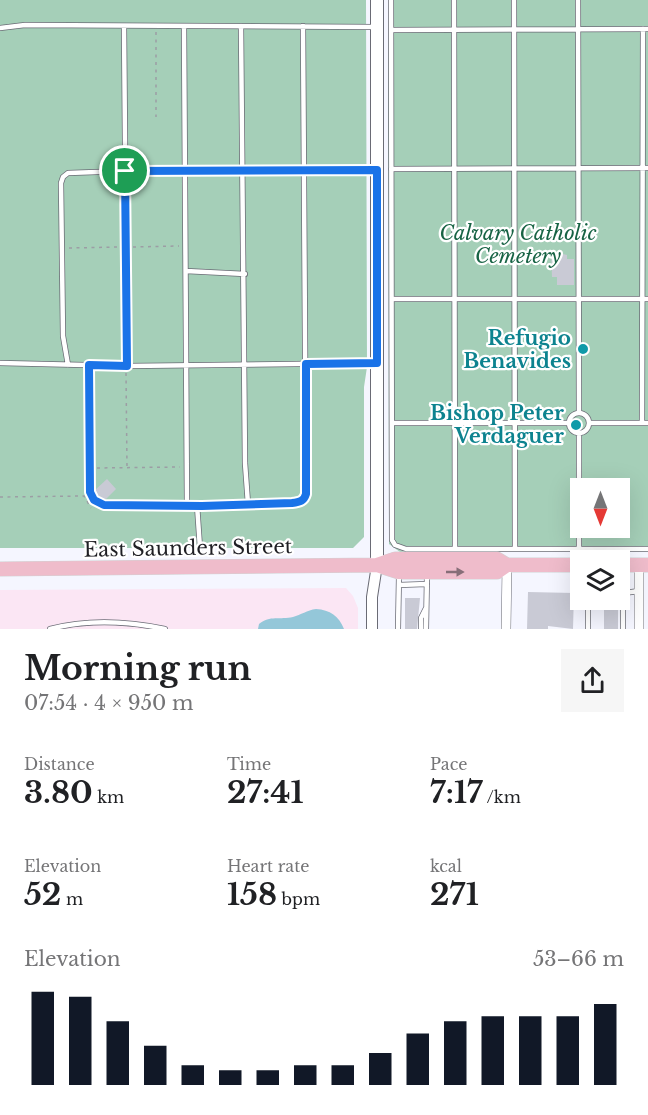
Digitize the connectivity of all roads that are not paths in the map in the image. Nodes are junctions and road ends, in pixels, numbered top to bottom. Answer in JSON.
{"nodes":[{"id":1,"x":377,"y":0,"type":"edge"},
{"id":2,"x":391,"y":0,"type":"edge"},
{"id":3,"x":454,"y":0,"type":"edge"},
{"id":4,"x":514,"y":0,"type":"edge"},
{"id":5,"x":578,"y":0,"type":"edge"},
{"id":6,"x":124,"y":26,"type":"junction"},
{"id":7,"x":303,"y":26,"type":"junction"},
{"id":8,"x":184,"y":27,"type":"junction"},
{"id":9,"x":242,"y":27,"type":"junction"},
{"id":10,"x":377,"y":27,"type":"junction"},
{"id":11,"x":0,"y":28,"type":"edge"},
{"id":12,"x":454,"y":29,"type":"junction"},
{"id":13,"x":514,"y":29,"type":"junction"},
{"id":14,"x":577,"y":29,"type":"junction"},
{"id":15,"x":645,"y":29,"type":"edge"},
{"id":16,"x":391,"y":30,"type":"junction"},
{"id":17,"x":578,"y":168,"type":"junction"},
{"id":18,"x":645,"y":168,"type":"edge"},
{"id":19,"x":391,"y":169,"type":"junction"},
{"id":20,"x":454,"y":169,"type":"junction"},
{"id":21,"x":515,"y":169,"type":"junction"},
{"id":22,"x":185,"y":170,"type":"junction"},
{"id":23,"x":243,"y":170,"type":"junction"},
{"id":24,"x":304,"y":170,"type":"junction"},
{"id":25,"x":377,"y":170,"type":"junction"},
{"id":26,"x":125,"y":171,"type":"junction"},
{"id":27,"x":186,"y":271,"type":"junction"},
{"id":28,"x":245,"y":274,"type":"junction"},
{"id":29,"x":392,"y":299,"type":"junction"},
{"id":30,"x":454,"y":299,"type":"junction"},
{"id":31,"x":515,"y":299,"type":"junction"},
{"id":32,"x":578,"y":299,"type":"junction"},
{"id":33,"x":645,"y":299,"type":"edge"},
{"id":34,"x":0,"y":363,"type":"edge"},
{"id":35,"x":377,"y":363,"type":"junction"},
{"id":36,"x":246,"y":364,"type":"junction"},
{"id":37,"x":306,"y":364,"type":"junction"},
{"id":38,"x":68,"y":365,"type":"junction"},
{"id":39,"x":89,"y":365,"type":"junction"},
{"id":40,"x":186,"y":365,"type":"junction"},
{"id":41,"x":126,"y":368,"type":"junction"},
{"id":42,"x":579,"y":413,"type":"junction"},
{"id":43,"x":392,"y":423,"type":"junction"},
{"id":44,"x":454,"y":423,"type":"junction"},
{"id":45,"x":569,"y":423,"type":"junction"},
{"id":46,"x":589,"y":423,"type":"junction"},
{"id":47,"x":645,"y":423,"type":"edge"},
{"id":48,"x":515,"y":424,"type":"junction"},
{"id":49,"x":579,"y":433,"type":"junction"},
{"id":50,"x":248,"y":504,"type":"junction"},
{"id":51,"x":187,"y":505,"type":"junction"},
{"id":52,"x":197,"y":506,"type":"junction"},
{"id":53,"x":200,"y":548,"type":"dead end"},
{"id":54,"x":455,"y":549,"type":"junction"},
{"id":55,"x":515,"y":549,"type":"junction"},
{"id":56,"x":579,"y":549,"type":"junction"},
{"id":57,"x":648,"y":549,"type":"edge"},
{"id":58,"x":377,"y":565,"type":"junction"},
{"id":59,"x":507,"y":565,"type":"junction"},
{"id":60,"x":570,"y":565,"type":"edge"},
{"id":61,"x":644,"y":565,"type":"edge"},
{"id":62,"x":0,"y":569,"type":"edge"},
{"id":63,"x":427,"y":578,"type":"junction"},
{"id":64,"x":399,"y":579,"type":"junction"},
{"id":65,"x":639,"y":591,"type":"junction"},
{"id":66,"x":427,"y":605,"type":"junction"},
{"id":67,"x":588,"y":610,"type":"edge"},
{"id":68,"x":79,"y":626,"type":"edge"},
{"id":69,"x":50,"y":629,"type":"edge"},
{"id":70,"x":165,"y":629,"type":"edge"},
{"id":71,"x":372,"y":629,"type":"edge"},
{"id":72,"x":398,"y":629,"type":"edge"},
{"id":73,"x":421,"y":629,"type":"edge"},
{"id":74,"x":426,"y":629,"type":"edge"},
{"id":75,"x":506,"y":629,"type":"edge"},
{"id":76,"x":588,"y":629,"type":"edge"},
{"id":77,"x":623,"y":629,"type":"edge"},
{"id":78,"x":639,"y":629,"type":"edge"}],
"edges":[{"from":1,"to":10,"type":"main road"},
{"from":2,"to":16,"type":"lane"},
{"from":3,"to":12,"type":"lane"},
{"from":4,"to":13,"type":"lane"},
{"from":5,"to":14,"type":"lane"},
{"from":6,"to":8,"type":"lane"},
{"from":6,"to":11,"type":"lane"},
{"from":6,"to":26,"type":"lane"},
{"from":7,"to":9,"type":"lane"},
{"from":7,"to":10,"type":"lane"},
{"from":7,"to":24,"type":"lane"},
{"from":8,"to":9,"type":"lane"},
{"from":8,"to":22,"type":"lane"},
{"from":9,"to":23,"type":"lane"},
{"from":10,"to":25,"type":"main road"},
{"from":12,"to":13,"type":"lane"},
{"from":12,"to":16,"type":"lane"},
{"from":12,"to":20,"type":"lane"},
{"from":13,"to":14,"type":"lane"},
{"from":13,"to":21,"type":"lane"},
{"from":14,"to":15,"type":"lane"},
{"from":14,"to":17,"type":"lane"},
{"from":15,"to":18,"type":"lane"},
{"from":16,"to":19,"type":"lane"},
{"from":17,"to":18,"type":"lane"},
{"from":17,"to":21,"type":"lane"},
{"from":17,"to":32,"type":"lane"},
{"from":18,"to":33,"type":"lane"},
{"from":19,"to":20,"type":"lane"},
{"from":19,"to":29,"type":"lane"},
{"from":20,"to":21,"type":"lane"},
{"from":20,"to":30,"type":"lane"},
{"from":21,"to":31,"type":"lane"},
{"from":22,"to":23,"type":"lane"},
{"from":22,"to":26,"type":"lane"},
{"from":22,"to":27,"type":"lane"},
{"from":23,"to":24,"type":"lane"},
{"from":23,"to":28,"type":"lane"},
{"from":24,"to":25,"type":"lane"},
{"from":24,"to":37,"type":"lane"},
{"from":25,"to":35,"type":"main road"},
{"from":26,"to":38,"type":"lane"},
{"from":26,"to":41,"type":"lane"},
{"from":27,"to":28,"type":"lane"},
{"from":27,"to":40,"type":"lane"},
{"from":28,"to":36,"type":"lane"},
{"from":29,"to":30,"type":"lane"},
{"from":29,"to":43,"type":"lane"},
{"from":30,"to":31,"type":"lane"},
{"from":30,"to":44,"type":"lane"},
{"from":31,"to":32,"type":"lane"},
{"from":31,"to":48,"type":"lane"},
{"from":32,"to":33,"type":"lane"},
{"from":32,"to":42,"type":"lane"},
{"from":33,"to":47,"type":"lane"},
{"from":34,"to":38,"type":"lane"},
{"from":35,"to":37,"type":"lane"},
{"from":35,"to":58,"type":"main road"},
{"from":36,"to":37,"type":"lane"},
{"from":36,"to":40,"type":"lane"},
{"from":36,"to":50,"type":"lane"},
{"from":37,"to":50,"type":"lane"},
{"from":38,"to":39,"type":"lane"},
{"from":39,"to":41,"type":"lane"},
{"from":39,"to":51,"type":"lane"},
{"from":40,"to":41,"type":"lane"},
{"from":40,"to":51,"type":"lane"},
{"from":42,"to":45,"type":"lane"},
{"from":42,"to":46,"type":"lane"},
{"from":43,"to":44,"type":"lane"},
{"from":43,"to":54,"type":"lane"},
{"from":44,"to":48,"type":"lane"},
{"from":44,"to":54,"type":"lane"},
{"from":45,"to":48,"type":"lane"},
{"from":45,"to":49,"type":"lane"},
{"from":46,"to":47,"type":"lane"},
{"from":46,"to":49,"type":"lane"},
{"from":48,"to":55,"type":"lane"},
{"from":49,"to":56,"type":"lane"},
{"from":50,"to":52,"type":"lane"},
{"from":51,"to":52,"type":"lane"},
{"from":52,"to":53,"type":"lane"},
{"from":54,"to":55,"type":"lane"},
{"from":55,"to":56,"type":"lane"},
{"from":56,"to":57,"type":"lane"},
{"from":58,"to":59,"type":"main road","name":"East Saunders Street"},
{"from":58,"to":62,"type":"main road","name":"East Saunders Street"},
{"from":58,"to":64,"type":"main road","name":"East Saunders Street"},
{"from":58,"to":71,"type":"street"},
{"from":59,"to":60,"type":"main road","name":"East Saunders Street"},
{"from":63,"to":59,"type":"main road","name":"East Saunders Street","one_way":true},
{"from":59,"to":75,"type":"street"},
{"from":61,"to":65,"type":"street"},
{"from":63,"to":64,"type":"main road","name":"East Saunders Street"},
{"from":63,"to":66,"type":"lane"},
{"from":64,"to":72,"type":"lane"},
{"from":65,"to":77,"type":"lane"},
{"from":65,"to":78,"type":"street"},
{"from":66,"to":73,"type":"lane"},
{"from":66,"to":74,"type":"lane"},
{"from":67,"to":76,"type":"lane"},
{"from":68,"to":69,"type":"lane"},
{"from":68,"to":70,"type":"lane"}]}
